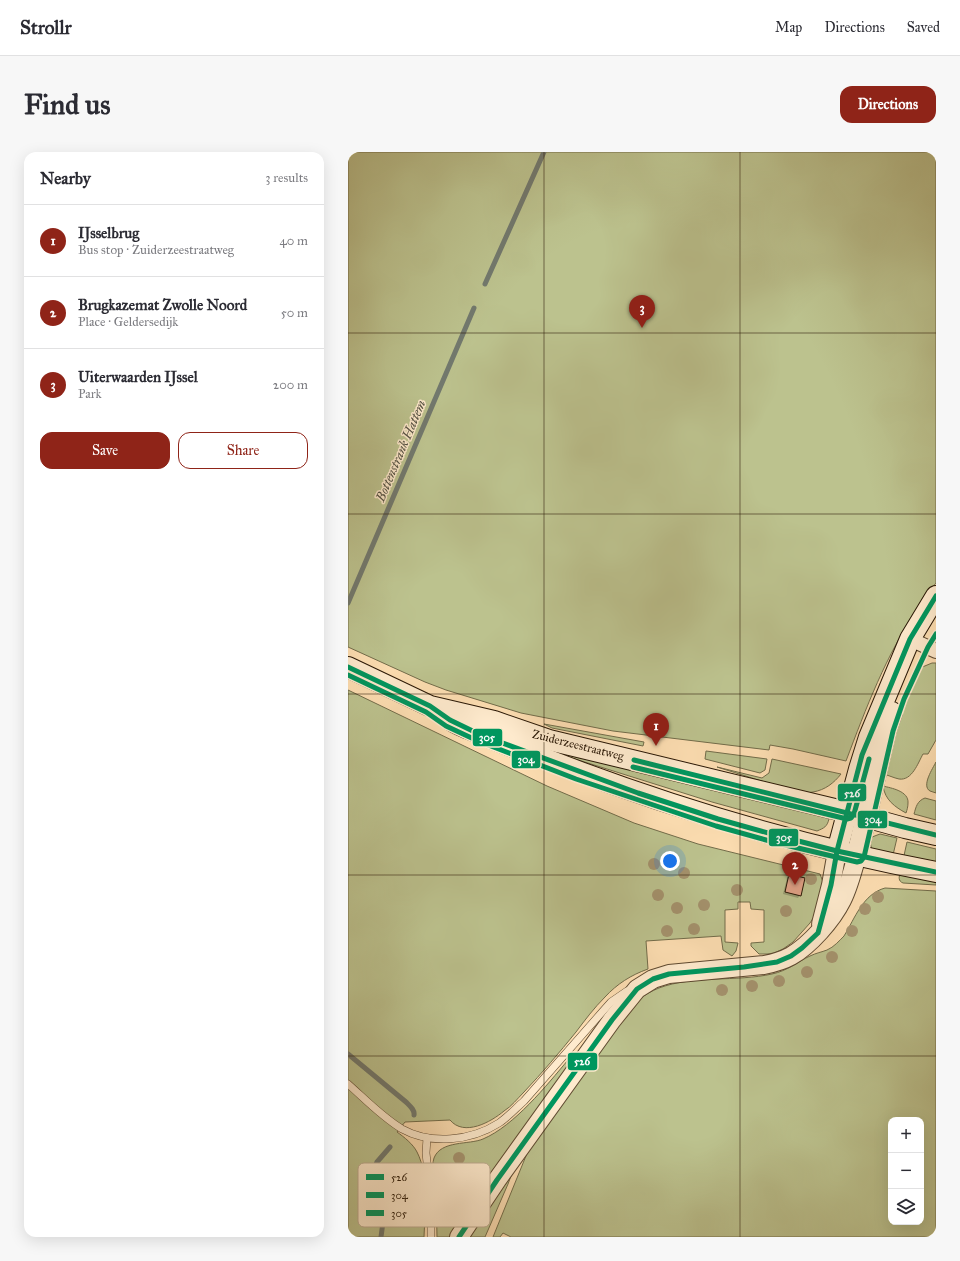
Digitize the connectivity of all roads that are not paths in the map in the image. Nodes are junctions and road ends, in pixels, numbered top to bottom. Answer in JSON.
{"nodes":[{"id":1,"x":936,"y":596,"type":"edge"},
{"id":2,"x":936,"y":620,"type":"edge"},
{"id":3,"x":923,"y":645,"type":"edge"},
{"id":4,"x":355,"y":671,"type":"edge"},
{"id":5,"x":430,"y":706,"type":"junction"},
{"id":6,"x":847,"y":812,"type":"junction"},
{"id":7,"x":867,"y":817,"type":"junction"},
{"id":8,"x":936,"y":835,"type":"edge"},
{"id":9,"x":837,"y":851,"type":"junction"},
{"id":10,"x":857,"y":855,"type":"junction"},
{"id":11,"x":936,"y":872,"type":"edge"},
{"id":12,"x":818,"y":933,"type":"junction"},
{"id":13,"x":637,"y":989,"type":"junction"},
{"id":14,"x":348,"y":1084,"type":"edge"},
{"id":15,"x":427,"y":1138,"type":"junction"},
{"id":16,"x":427,"y":1163,"type":"edge"},
{"id":17,"x":490,"y":1190,"type":"edge"},
{"id":18,"x":466,"y":1227,"type":"edge"},
{"id":19,"x":459,"y":1237,"type":"edge"}],
"edges":[{"from":1,"to":3,"type":"main road"},
{"from":2,"to":3,"type":"main road"},
{"from":3,"to":6,"type":"main road"},
{"from":3,"to":7,"type":"main road"},
{"from":4,"to":5,"type":"main road","name":"Zuiderzeestraatweg"},
{"from":5,"to":6,"type":"main road","name":"Zuiderzeestraatweg"},
{"from":5,"to":9,"type":"main road","name":"Zuiderzeestraatweg"},
{"from":6,"to":7,"type":"main road","name":"Zuiderzeestraatweg"},
{"from":6,"to":9,"type":"main road"},
{"from":7,"to":8,"type":"main road","name":"Zuiderzeestraatweg"},
{"from":7,"to":10,"type":"main road"},
{"from":9,"to":10,"type":"main road","name":"Zuiderzeestraatweg"},
{"from":9,"to":12,"type":"street"},
{"from":10,"to":11,"type":"main road","name":"Zuiderzeestraatweg"},
{"from":10,"to":12,"type":"street"},
{"from":12,"to":13,"type":"street"},
{"from":13,"to":15,"type":"lane"},
{"from":13,"to":17,"type":"street"},
{"from":14,"to":15,"type":"lane"},
{"from":15,"to":16,"type":"lane"},
{"from":18,"to":19,"type":"street"}]}
